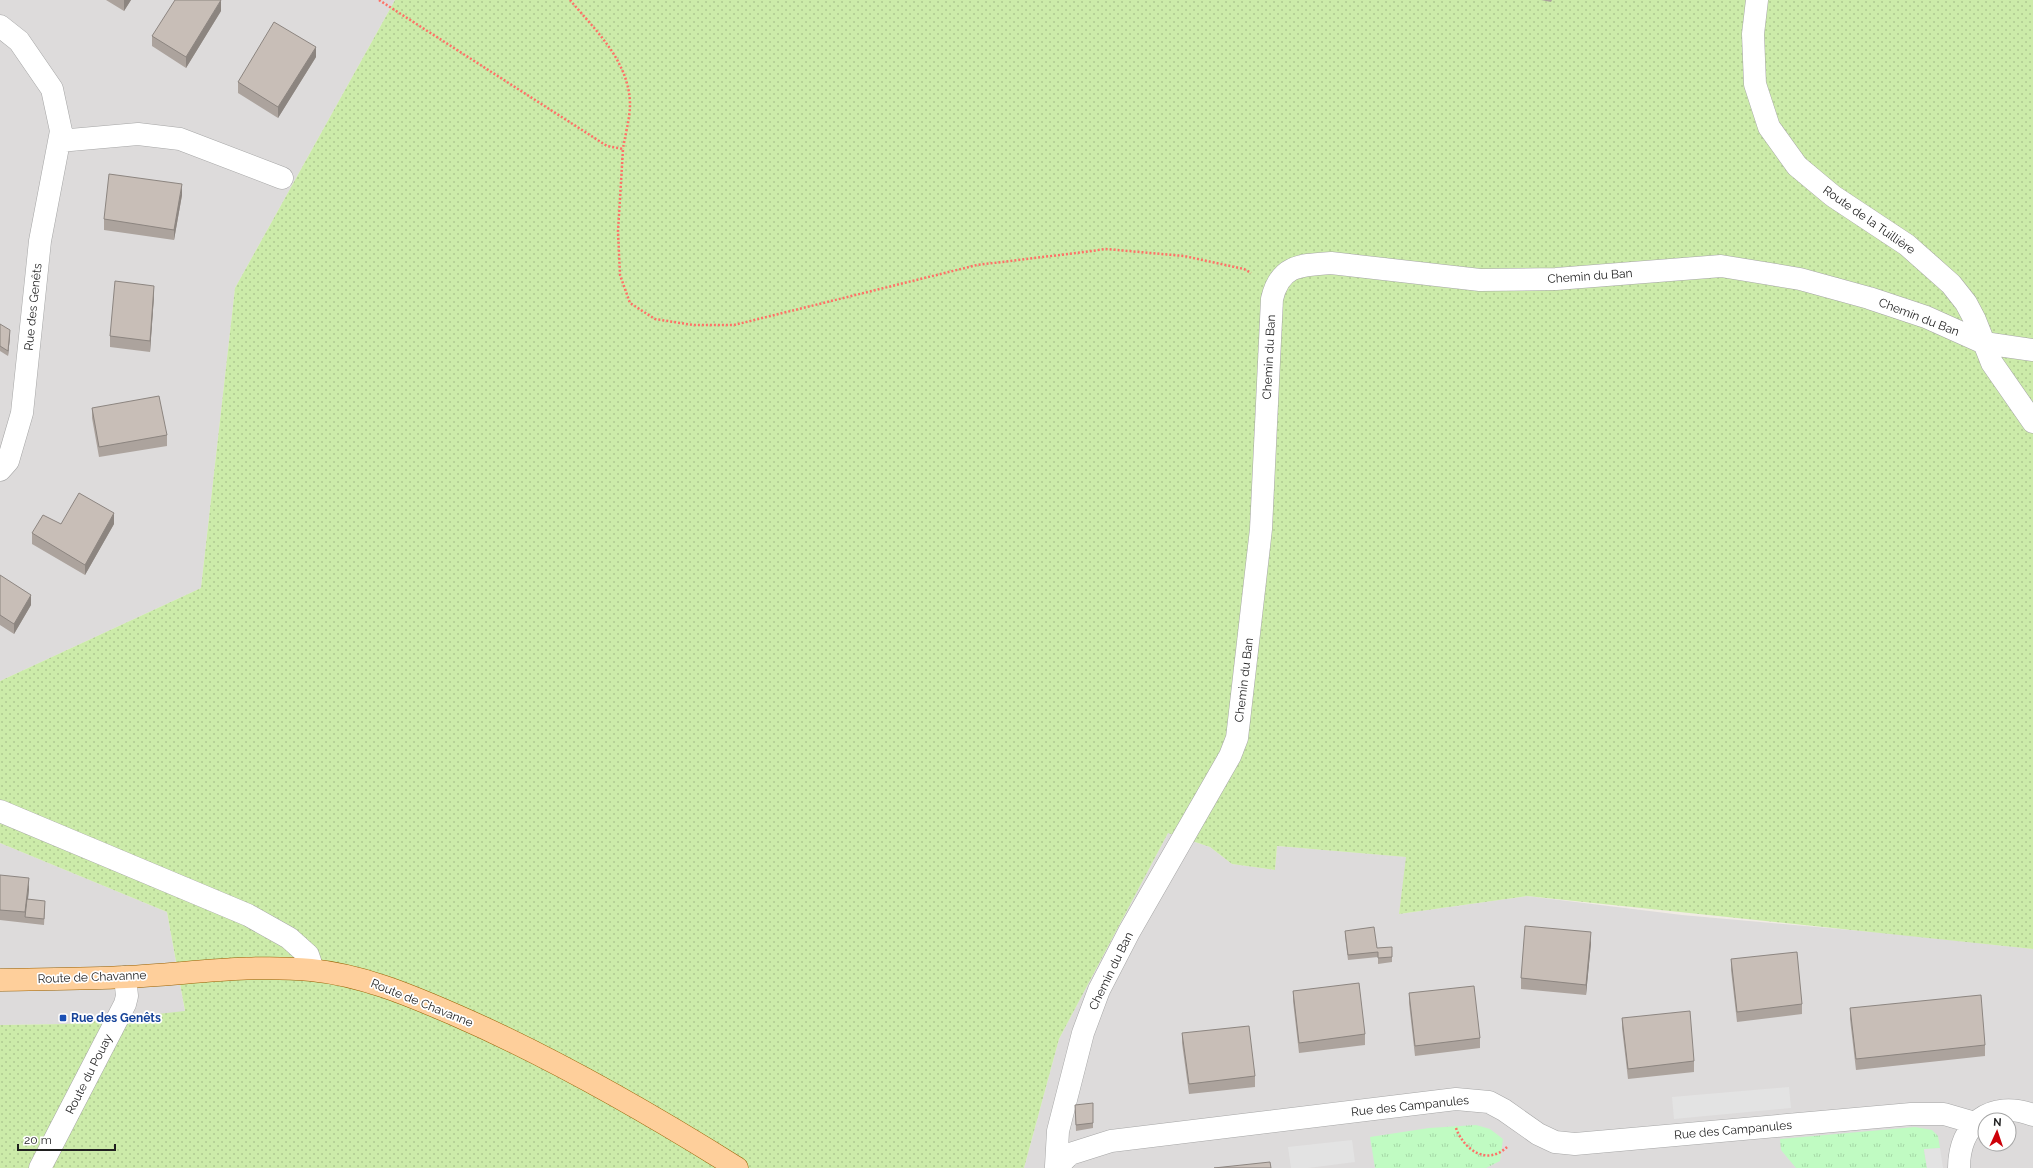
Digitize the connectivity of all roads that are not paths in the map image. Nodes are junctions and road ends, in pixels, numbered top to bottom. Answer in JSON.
{"nodes":[{"id":1,"x":1757,"y":0,"type":"edge"},
{"id":2,"x":0,"y":26,"type":"edge"},
{"id":3,"x":59,"y":141,"type":"junction"},
{"id":4,"x":282,"y":178,"type":"dead end"},
{"id":5,"x":1984,"y":343,"type":"junction"},
{"id":6,"x":2033,"y":350,"type":"edge"},
{"id":7,"x":2033,"y":422,"type":"edge"},
{"id":8,"x":0,"y":470,"type":"edge"},
{"id":9,"x":0,"y":811,"type":"edge"},
{"id":10,"x":313,"y":970,"type":"junction"},
{"id":11,"x":125,"y":977,"type":"junction"},
{"id":12,"x":0,"y":980,"type":"edge"},
{"id":13,"x":2033,"y":1115,"type":"edge"},
{"id":14,"x":1975,"y":1123,"type":"junction"},
{"id":15,"x":1056,"y":1167,"type":"edge"},
{"id":16,"x":40,"y":1168,"type":"edge"},
{"id":17,"x":737,"y":1168,"type":"edge"},
{"id":18,"x":1959,"y":1168,"type":"edge"}],
"edges":[{"from":1,"to":5,"type":"street","name":"Route de la Tuillière"},
{"from":2,"to":3,"type":"street","name":"Rue des Genêts"},
{"from":3,"to":4,"type":"street"},
{"from":3,"to":8,"type":"street","name":"Rue des Genêts"},
{"from":5,"to":6,"type":"street","name":"Chemin du Ban"},
{"from":5,"to":7,"type":"street","name":"Route de la Tuillière"},
{"from":5,"to":15,"type":"street","name":"Chemin du Ban"},
{"from":9,"to":10,"type":"street"},
{"from":10,"to":11,"type":"main road","name":"Route de Chavanne"},
{"from":10,"to":17,"type":"main road","name":"Route de Chavanne"},
{"from":11,"to":12,"type":"main road","name":"Route de Chavanne"},
{"from":11,"to":16,"type":"street","name":"Route du Pouay"},
{"from":13,"to":14,"type":"street"},
{"from":14,"to":15,"type":"street","name":"Rue des Campanules"},
{"from":14,"to":18,"type":"street"}]}
